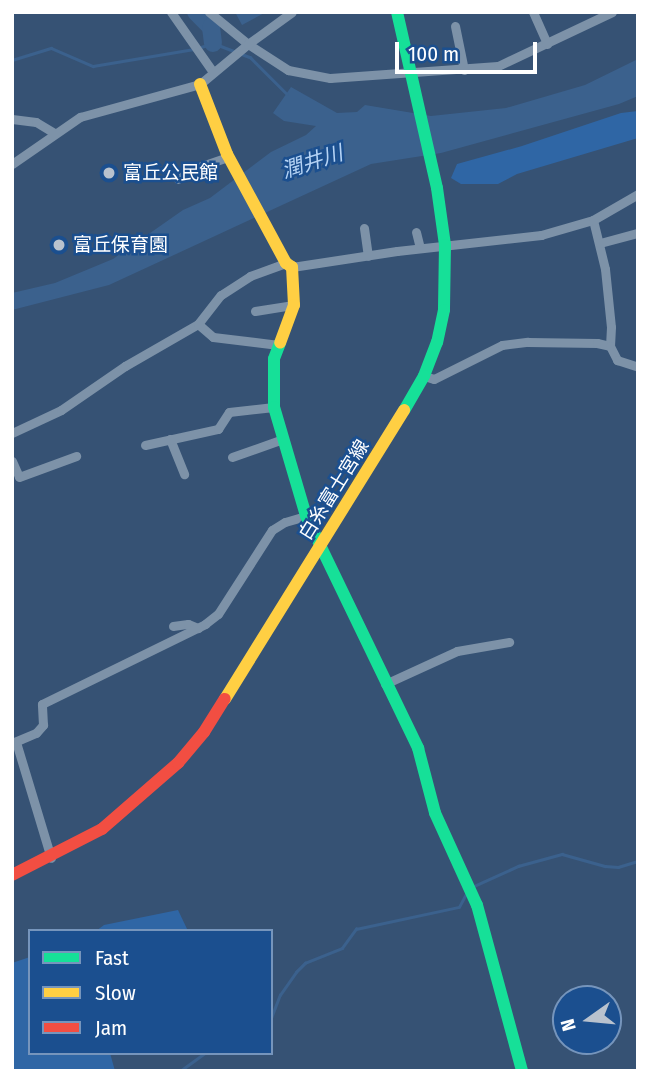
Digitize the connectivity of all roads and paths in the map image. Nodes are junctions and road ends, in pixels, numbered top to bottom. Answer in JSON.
{"nodes":[{"id":1,"x":171,"y":12,"type":"edge"},
{"id":2,"x":209,"y":12,"type":"edge"},
{"id":3,"x":292,"y":12,"type":"edge"},
{"id":4,"x":397,"y":12,"type":"edge"},
{"id":5,"x":533,"y":12,"type":"edge"},
{"id":6,"x":612,"y":12,"type":"edge"},
{"id":7,"x":455,"y":26,"type":"dead end"},
{"id":8,"x":248,"y":44,"type":"junction"},
{"id":9,"x":547,"y":44,"type":"junction"},
{"id":10,"x":464,"y":70,"type":"junction"},
{"id":11,"x":213,"y":72,"type":"junction"},
{"id":12,"x":412,"y":76,"type":"junction"},
{"id":13,"x":200,"y":84,"type":"junction"},
{"id":14,"x":12,"y":119,"type":"edge"},
{"id":15,"x":54,"y":132,"type":"junction"},
{"id":16,"x":231,"y":162,"type":"junction"},
{"id":17,"x":12,"y":164,"type":"edge"},
{"id":18,"x":178,"y":179,"type":"dead end"},
{"id":19,"x":638,"y":194,"type":"edge"},
{"id":20,"x":593,"y":220,"type":"junction"},
{"id":21,"x":364,"y":229,"type":"dead end"},
{"id":22,"x":415,"y":232,"type":"dead end"},
{"id":23,"x":638,"y":233,"type":"edge"},
{"id":24,"x":600,"y":243,"type":"junction"},
{"id":25,"x":445,"y":245,"type":"junction"},
{"id":26,"x":420,"y":248,"type":"junction"},
{"id":27,"x":368,"y":256,"type":"junction"},
{"id":28,"x":289,"y":265,"type":"junction"},
{"id":29,"x":294,"y":304,"type":"junction"},
{"id":30,"x":255,"y":311,"type":"dead end"},
{"id":31,"x":198,"y":324,"type":"junction"},
{"id":32,"x":279,"y":345,"type":"junction"},
{"id":33,"x":610,"y":346,"type":"junction"},
{"id":34,"x":638,"y":367,"type":"edge"},
{"id":35,"x":424,"y":376,"type":"junction"},
{"id":36,"x":274,"y":407,"type":"junction"},
{"id":37,"x":12,"y":433,"type":"edge"},
{"id":38,"x":170,"y":439,"type":"junction"},
{"id":39,"x":283,"y":439,"type":"junction"},
{"id":40,"x":145,"y":445,"type":"dead end"},
{"id":41,"x":76,"y":456,"type":"dead end"},
{"id":42,"x":232,"y":457,"type":"dead end"},
{"id":43,"x":12,"y":461,"type":"edge"},
{"id":44,"x":184,"y":474,"type":"dead end"},
{"id":45,"x":306,"y":516,"type":"junction"},
{"id":46,"x":322,"y":546,"type":"junction"},
{"id":47,"x":173,"y":626,"type":"dead end"},
{"id":48,"x":198,"y":628,"type":"junction"},
{"id":49,"x":509,"y":642,"type":"dead end"},
{"id":50,"x":385,"y":684,"type":"junction"},
{"id":51,"x":14,"y":743,"type":"edge"},
{"id":52,"x":51,"y":858,"type":"junction"},
{"id":53,"x":12,"y":875,"type":"edge"},
{"id":54,"x":522,"y":1071,"type":"edge"}],
"edges":[{"from":1,"to":11,"type":"street"},
{"from":2,"to":8,"type":"street"},
{"from":3,"to":8,"type":"street"},
{"from":4,"to":12,"type":"street","name":"白糸富士宮線"},
{"from":5,"to":9,"type":"street"},
{"from":6,"to":9,"type":"street"},
{"from":7,"to":10,"type":"street"},
{"from":8,"to":11,"type":"street"},
{"from":8,"to":12,"type":"street"},
{"from":9,"to":10,"type":"street"},
{"from":10,"to":12,"type":"street"},
{"from":11,"to":13,"type":"street"},
{"from":12,"to":25,"type":"street","name":"白糸富士宮線"},
{"from":13,"to":15,"type":"street"},
{"from":13,"to":16,"type":"street"},
{"from":14,"to":15,"type":"street"},
{"from":15,"to":17,"type":"street"},
{"from":16,"to":18,"type":"street"},
{"from":16,"to":28,"type":"street"},
{"from":19,"to":20,"type":"street"},
{"from":20,"to":24,"type":"street"},
{"from":20,"to":25,"type":"street"},
{"from":21,"to":27,"type":"street"},
{"from":22,"to":26,"type":"street"},
{"from":23,"to":24,"type":"street"},
{"from":24,"to":33,"type":"street"},
{"from":25,"to":26,"type":"street"},
{"from":25,"to":35,"type":"street","name":"白糸富士宮線"},
{"from":26,"to":27,"type":"street"},
{"from":27,"to":28,"type":"street"},
{"from":28,"to":29,"type":"street"},
{"from":28,"to":31,"type":"street"},
{"from":29,"to":30,"type":"street"},
{"from":29,"to":32,"type":"street"},
{"from":31,"to":32,"type":"street"},
{"from":31,"to":37,"type":"street"},
{"from":32,"to":36,"type":"street"},
{"from":33,"to":34,"type":"street"},
{"from":33,"to":35,"type":"street"},
{"from":35,"to":46,"type":"street","name":"白糸富士宮線"},
{"from":36,"to":38,"type":"street"},
{"from":36,"to":39,"type":"street"},
{"from":38,"to":40,"type":"street"},
{"from":38,"to":44,"type":"street"},
{"from":39,"to":42,"type":"street"},
{"from":39,"to":45,"type":"street"},
{"from":41,"to":43,"type":"street"},
{"from":45,"to":46,"type":"street"},
{"from":45,"to":48,"type":"street"},
{"from":46,"to":50,"type":"street"},
{"from":46,"to":52,"type":"street","name":"白糸富士宮線"},
{"from":47,"to":48,"type":"street"},
{"from":48,"to":51,"type":"street"},
{"from":49,"to":50,"type":"street"},
{"from":50,"to":54,"type":"street"},
{"from":51,"to":52,"type":"street"},
{"from":52,"to":53,"type":"street","name":"白糸富士宮線"}]}
